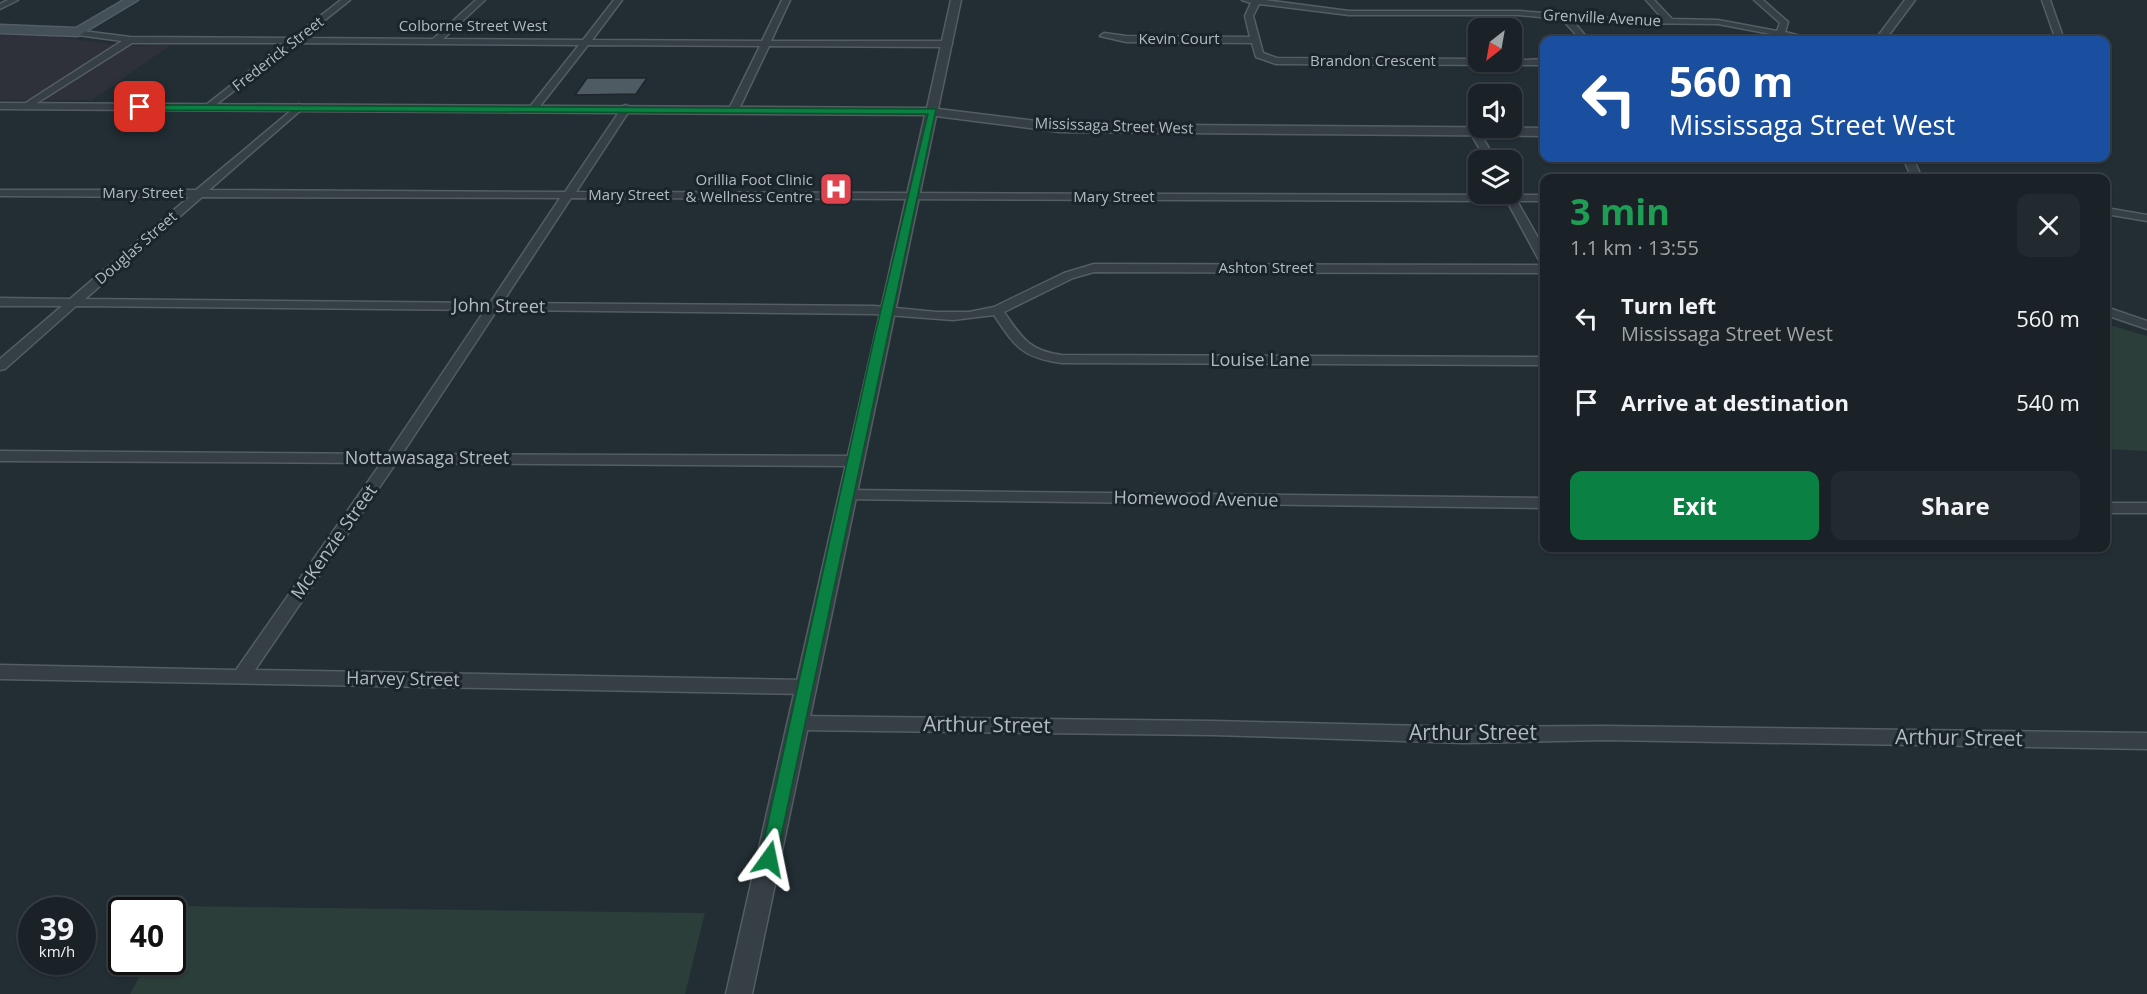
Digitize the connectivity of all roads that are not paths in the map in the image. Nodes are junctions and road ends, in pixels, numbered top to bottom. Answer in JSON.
{"nodes":[{"id":1,"x":14,"y":0,"type":"edge"},
{"id":2,"x":132,"y":0,"type":"edge"},
{"id":3,"x":346,"y":0,"type":"edge"},
{"id":4,"x":481,"y":0,"type":"edge"},
{"id":5,"x":618,"y":0,"type":"edge"},
{"id":6,"x":786,"y":0,"type":"edge"},
{"id":7,"x":956,"y":0,"type":"edge"},
{"id":8,"x":1246,"y":0,"type":"edge"},
{"id":9,"x":1650,"y":0,"type":"edge"},
{"id":10,"x":1758,"y":0,"type":"edge"},
{"id":11,"x":1910,"y":0,"type":"edge"},
{"id":12,"x":2046,"y":0,"type":"edge"},
{"id":13,"x":1256,"y":1,"type":"edge"},
{"id":14,"x":0,"y":7,"type":"edge"},
{"id":15,"x":1565,"y":17,"type":"junction"},
{"id":16,"x":1669,"y":21,"type":"junction"},
{"id":17,"x":0,"y":29,"type":"edge"},
{"id":18,"x":78,"y":32,"type":"junction"},
{"id":19,"x":1780,"y":33,"type":"junction"},
{"id":20,"x":1104,"y":36,"type":"dead end"},
{"id":21,"x":1582,"y":36,"type":"edge"},
{"id":22,"x":1794,"y":36,"type":"edge"},
{"id":23,"x":1883,"y":36,"type":"edge"},
{"id":24,"x":2059,"y":36,"type":"edge"},
{"id":25,"x":130,"y":40,"type":"junction"},
{"id":26,"x":295,"y":40,"type":"junction"},
{"id":27,"x":1254,"y":40,"type":"junction"},
{"id":28,"x":436,"y":41,"type":"junction"},
{"id":29,"x":585,"y":41,"type":"junction"},
{"id":30,"x":768,"y":43,"type":"junction"},
{"id":31,"x":948,"y":44,"type":"junction"},
{"id":32,"x":1540,"y":62,"type":"edge"},
{"id":33,"x":0,"y":106,"type":"edge"},
{"id":34,"x":26,"y":106,"type":"junction"},
{"id":35,"x":209,"y":107,"type":"junction"},
{"id":36,"x":299,"y":107,"type":"junction"},
{"id":37,"x":534,"y":108,"type":"junction"},
{"id":38,"x":626,"y":108,"type":"junction"},
{"id":39,"x":734,"y":109,"type":"junction"},
{"id":40,"x":933,"y":111,"type":"junction"},
{"id":41,"x":1468,"y":132,"type":"edge"},
{"id":42,"x":1522,"y":132,"type":"edge"},
{"id":43,"x":1540,"y":132,"type":"edge"},
{"id":44,"x":0,"y":193,"type":"edge"},
{"id":45,"x":198,"y":193,"type":"junction"},
{"id":46,"x":568,"y":195,"type":"junction"},
{"id":47,"x":912,"y":196,"type":"junction"},
{"id":48,"x":1468,"y":196,"type":"edge"},
{"id":49,"x":1522,"y":197,"type":"edge"},
{"id":50,"x":1540,"y":198,"type":"edge"},
{"id":51,"x":1514,"y":204,"type":"edge"},
{"id":52,"x":2110,"y":212,"type":"edge"},
{"id":53,"x":2147,"y":218,"type":"edge"},
{"id":54,"x":1540,"y":251,"type":"edge"},
{"id":55,"x":1540,"y":269,"type":"edge"},
{"id":56,"x":0,"y":302,"type":"edge"},
{"id":57,"x":74,"y":303,"type":"junction"},
{"id":58,"x":493,"y":306,"type":"junction"},
{"id":59,"x":997,"y":310,"type":"junction"},
{"id":60,"x":887,"y":311,"type":"junction"},
{"id":61,"x":2110,"y":312,"type":"edge"},
{"id":62,"x":2147,"y":325,"type":"edge"},
{"id":63,"x":1540,"y":361,"type":"edge"},
{"id":64,"x":0,"y":366,"type":"edge"},
{"id":65,"x":0,"y":456,"type":"edge"},
{"id":66,"x":393,"y":457,"type":"junction"},
{"id":67,"x":854,"y":461,"type":"junction"},
{"id":68,"x":847,"y":495,"type":"junction"},
{"id":69,"x":1540,"y":503,"type":"edge"},
{"id":70,"x":2110,"y":508,"type":"edge"},
{"id":71,"x":2147,"y":508,"type":"edge"},
{"id":72,"x":0,"y":672,"type":"edge"},
{"id":73,"x":241,"y":676,"type":"junction"},
{"id":74,"x":807,"y":687,"type":"junction"},
{"id":75,"x":798,"y":723,"type":"junction"},
{"id":76,"x":2147,"y":741,"type":"edge"},
{"id":77,"x":739,"y":994,"type":"edge"}],
"edges":[{"from":1,"to":14,"type":"street"},
{"from":2,"to":18,"type":"main road"},
{"from":3,"to":26,"type":"street","name":"Frederick Street"},
{"from":4,"to":28,"type":"street"},
{"from":5,"to":29,"type":"street"},
{"from":6,"to":30,"type":"street"},
{"from":7,"to":31,"type":"street"},
{"from":8,"to":13,"type":"street","name":"Grenville Avenue"},
{"from":9,"to":16,"type":"street"},
{"from":10,"to":19,"type":"street"},
{"from":11,"to":23,"type":"street"},
{"from":12,"to":24,"type":"street"},
{"from":13,"to":15,"type":"street","name":"Grenville Avenue"},
{"from":13,"to":27,"type":"street"},
{"from":15,"to":16,"type":"street","name":"Grenville Avenue"},
{"from":15,"to":21,"type":"street"},
{"from":16,"to":19,"type":"street","name":"Grenville Avenue"},
{"from":17,"to":18,"type":"main road","name":"Colborne Street West"},
{"from":18,"to":25,"type":"street","name":"Colborne Street West"},
{"from":19,"to":22,"type":"street","name":"Grenville Avenue"},
{"from":20,"to":27,"type":"street","name":"Kevin Court"},
{"from":25,"to":26,"type":"street","name":"Colborne Street West"},
{"from":25,"to":34,"type":"street"},
{"from":26,"to":28,"type":"street","name":"Colborne Street West"},
{"from":26,"to":35,"type":"street","name":"Frederick Street"},
{"from":27,"to":32,"type":"street","name":"Brandon Crescent"},
{"from":28,"to":29,"type":"street","name":"Colborne Street West"},
{"from":29,"to":30,"type":"street","name":"Colborne Street West"},
{"from":29,"to":37,"type":"street"},
{"from":30,"to":31,"type":"street","name":"Colborne Street West"},
{"from":30,"to":39,"type":"street"},
{"from":31,"to":40,"type":"street"},
{"from":33,"to":34,"type":"street","name":"Mississaga Street West"},
{"from":34,"to":35,"type":"street","name":"Mississaga Street West"},
{"from":35,"to":36,"type":"street","name":"Mississaga Street West"},
{"from":36,"to":37,"type":"street","name":"Mississaga Street West"},
{"from":36,"to":45,"type":"street","name":"Douglas Street"},
{"from":37,"to":38,"type":"street","name":"Mississaga Street West"},
{"from":38,"to":39,"type":"street","name":"Mississaga Street West"},
{"from":38,"to":46,"type":"street","name":"McKenzie Street"},
{"from":39,"to":40,"type":"street","name":"Mississaga Street West"},
{"from":40,"to":41,"type":"street","name":"Mississaga Street West"},
{"from":40,"to":47,"type":"street"},
{"from":42,"to":43,"type":"street","name":"Mississaga Street West"},
{"from":44,"to":45,"type":"street","name":"Mary Street"},
{"from":45,"to":46,"type":"street","name":"Mary Street"},
{"from":45,"to":57,"type":"street","name":"Douglas Street"},
{"from":46,"to":47,"type":"street","name":"Mary Street"},
{"from":46,"to":58,"type":"street","name":"McKenzie Street"},
{"from":47,"to":48,"type":"street","name":"Mary Street"},
{"from":47,"to":60,"type":"street"},
{"from":49,"to":50,"type":"street","name":"Mary Street"},
{"from":51,"to":54,"type":"street"},
{"from":52,"to":53,"type":"street"},
{"from":55,"to":59,"type":"street","name":"Ashton Street"},
{"from":56,"to":57,"type":"street","name":"John Street"},
{"from":57,"to":58,"type":"street","name":"John Street"},
{"from":57,"to":64,"type":"street","name":"Douglas Street"},
{"from":58,"to":60,"type":"street","name":"John Street"},
{"from":58,"to":66,"type":"street","name":"McKenzie Street"},
{"from":59,"to":60,"type":"street","name":"John Street"},
{"from":59,"to":63,"type":"street","name":"Louise Lane"},
{"from":60,"to":67,"type":"street"},
{"from":61,"to":62,"type":"street"},
{"from":65,"to":66,"type":"street","name":"Nottawasaga Street"},
{"from":66,"to":67,"type":"street","name":"Nottawasaga Street"},
{"from":66,"to":73,"type":"street","name":"McKenzie Street"},
{"from":67,"to":68,"type":"street"},
{"from":68,"to":69,"type":"street","name":"Homewood Avenue"},
{"from":68,"to":74,"type":"street"},
{"from":70,"to":71,"type":"street"},
{"from":72,"to":73,"type":"street","name":"Harvey Street"},
{"from":73,"to":74,"type":"street","name":"Harvey Street"},
{"from":74,"to":75,"type":"street"},
{"from":75,"to":76,"type":"street","name":"Arthur Street"},
{"from":75,"to":77,"type":"street"}]}
